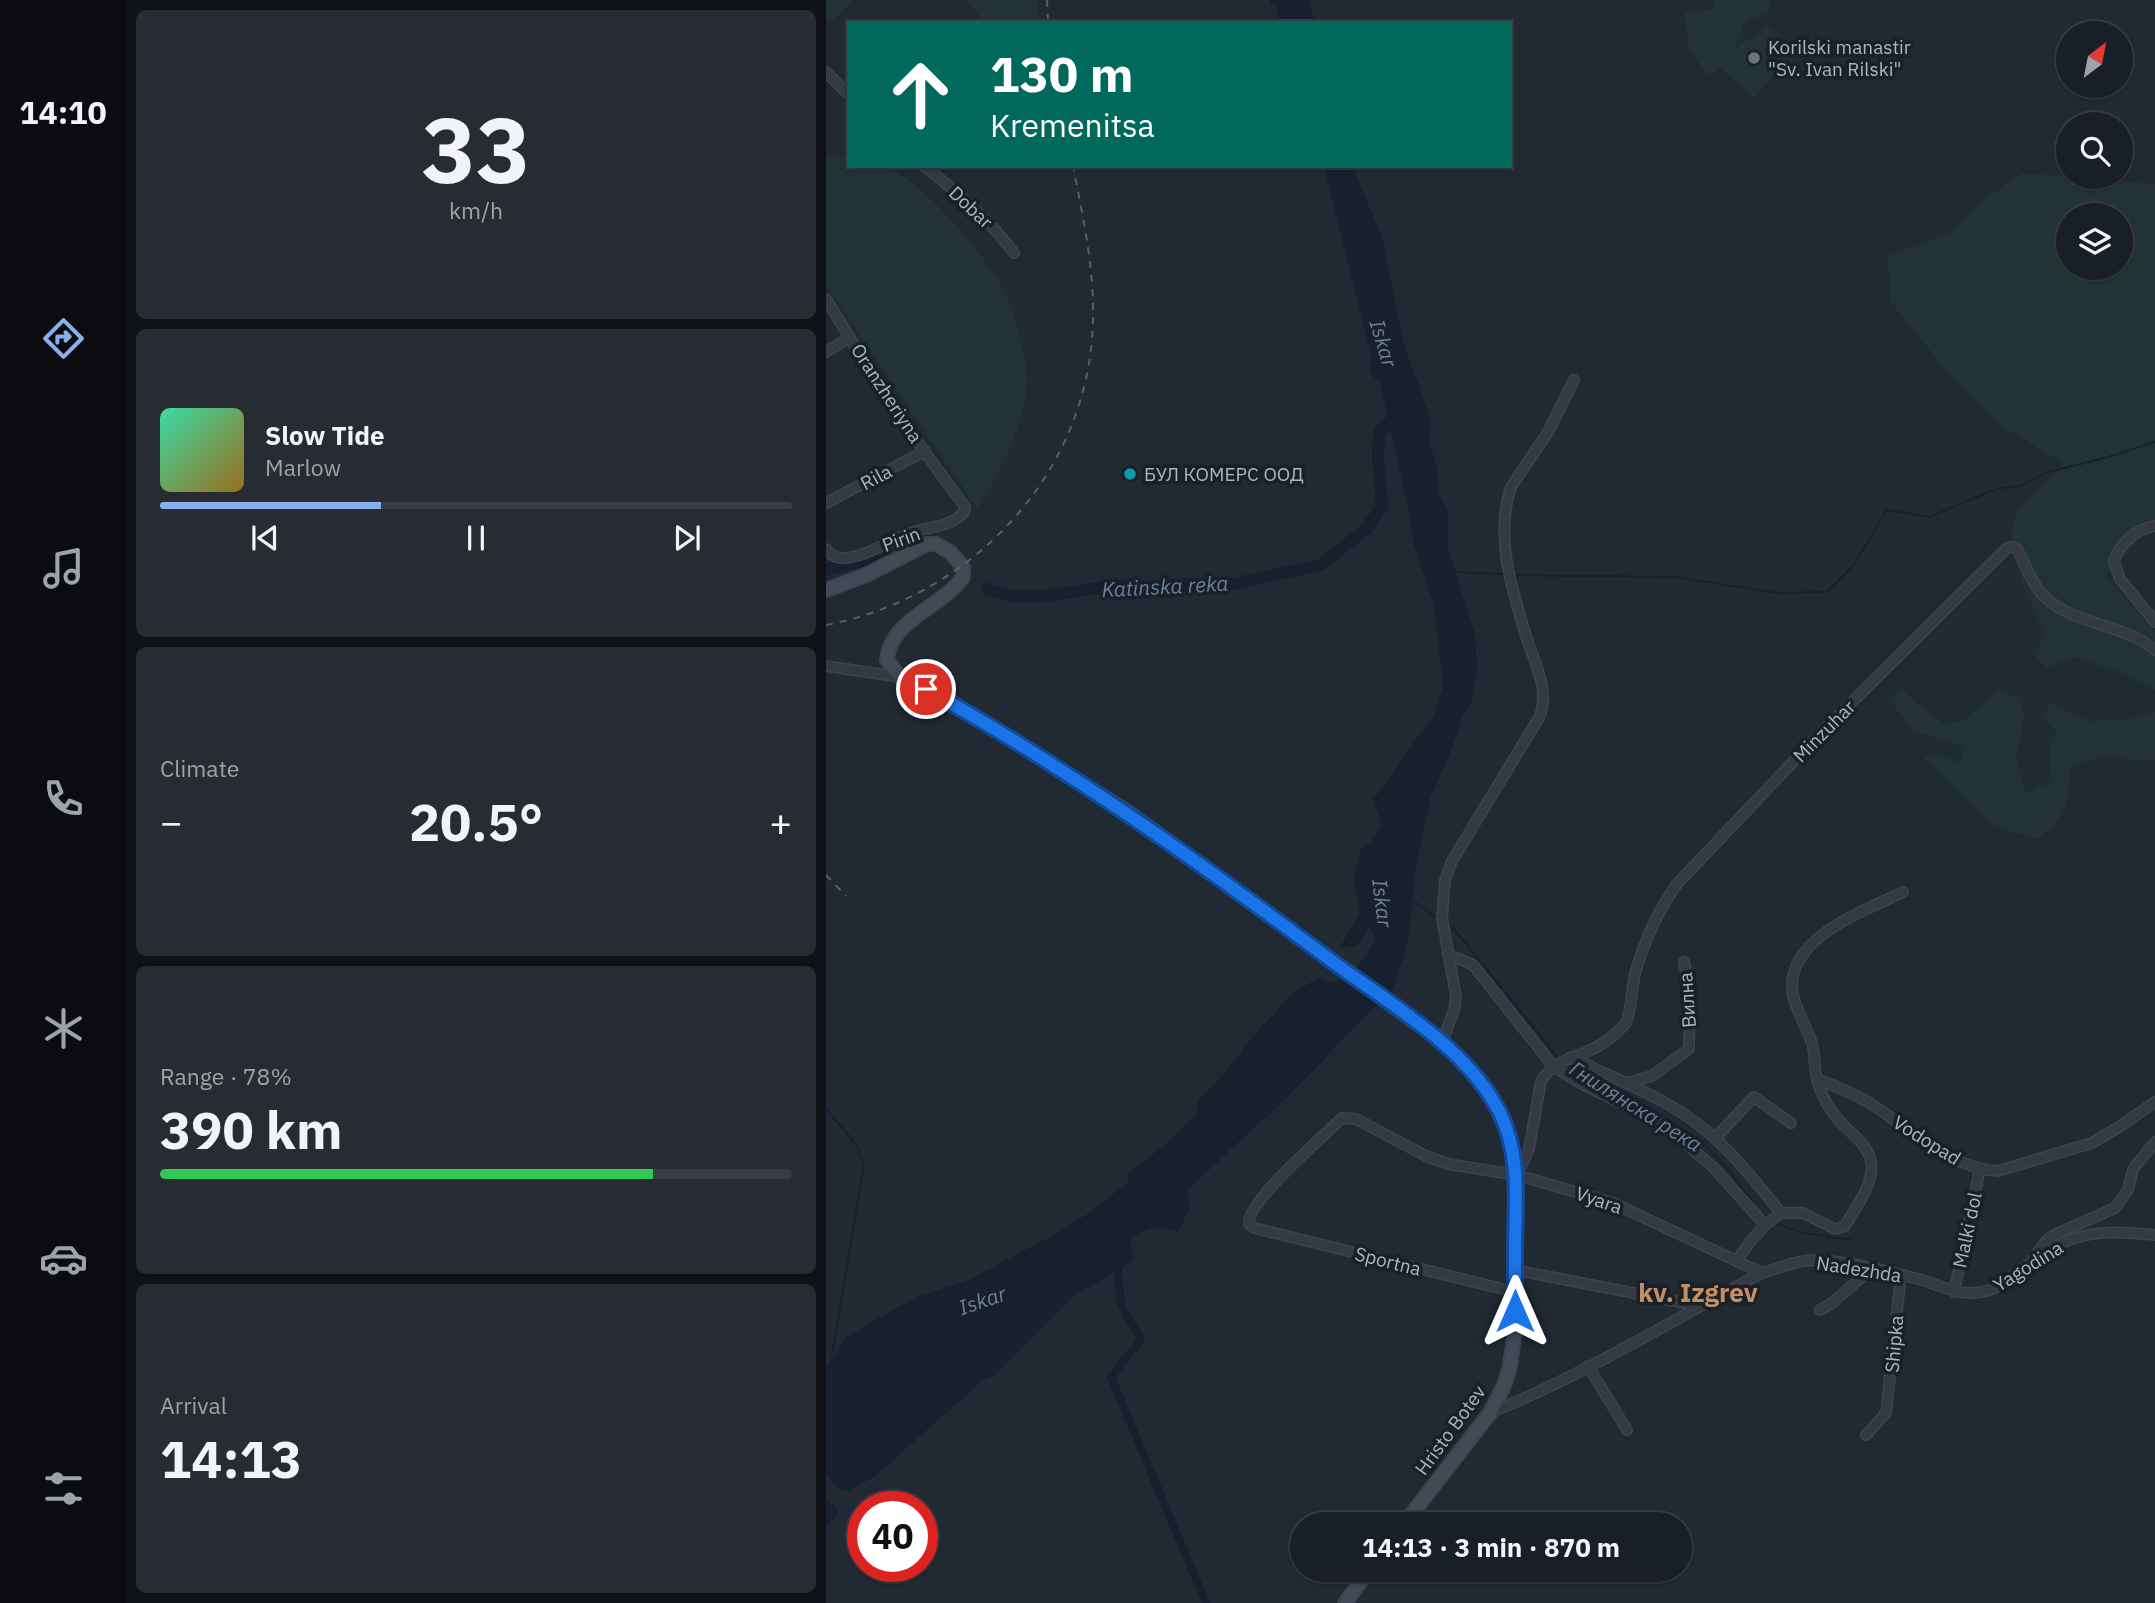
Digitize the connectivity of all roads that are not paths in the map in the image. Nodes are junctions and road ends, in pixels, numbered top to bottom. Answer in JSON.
{"nodes":[{"id":1,"x":826,"y":72,"type":"edge"},
{"id":2,"x":847,"y":93,"type":"edge"},
{"id":3,"x":926,"y":168,"type":"edge"},
{"id":4,"x":1014,"y":253,"type":"dead end"},
{"id":5,"x":826,"y":299,"type":"edge"},
{"id":6,"x":850,"y":337,"type":"junction"},
{"id":7,"x":826,"y":352,"type":"edge"},
{"id":8,"x":1574,"y":380,"type":"dead end"},
{"id":9,"x":925,"y":451,"type":"junction"},
{"id":10,"x":963,"y":500,"type":"joint"},
{"id":11,"x":826,"y":503,"type":"edge"},
{"id":12,"x":2155,"y":526,"type":"edge"},
{"id":13,"x":826,"y":549,"type":"edge"},
{"id":14,"x":826,"y":590,"type":"edge"},
{"id":15,"x":2155,"y":622,"type":"edge"},
{"id":16,"x":2155,"y":650,"type":"edge"},
{"id":17,"x":826,"y":666,"type":"edge"},
{"id":18,"x":900,"y":677,"type":"junction"},
{"id":19,"x":1903,"y":892,"type":"dead end"},
{"id":20,"x":1448,"y":954,"type":"junction"},
{"id":21,"x":1684,"y":962,"type":"dead end"},
{"id":22,"x":1442,"y":1042,"type":"junction"},
{"id":23,"x":1569,"y":1058,"type":"junction"},
{"id":24,"x":1556,"y":1066,"type":"junction"},
{"id":25,"x":1817,"y":1079,"type":"junction"},
{"id":26,"x":1626,"y":1083,"type":"junction"},
{"id":27,"x":2155,"y":1102,"type":"edge"},
{"id":28,"x":1791,"y":1123,"type":"dead end"},
{"id":29,"x":1715,"y":1138,"type":"junction"},
{"id":30,"x":2155,"y":1142,"type":"edge"},
{"id":31,"x":1980,"y":1169,"type":"junction"},
{"id":32,"x":1517,"y":1175,"type":"junction"},
{"id":33,"x":1772,"y":1219,"type":"junction"},
{"id":34,"x":1262,"y":1230,"type":"joint"},
{"id":35,"x":2155,"y":1235,"type":"edge"},
{"id":36,"x":1737,"y":1261,"type":"junction"},
{"id":37,"x":1871,"y":1269,"type":"junction"},
{"id":38,"x":2024,"y":1269,"type":"junction"},
{"id":39,"x":1515,"y":1270,"type":"junction"},
{"id":40,"x":1762,"y":1273,"type":"junction"},
{"id":41,"x":1901,"y":1275,"type":"junction"},
{"id":42,"x":1515,"y":1292,"type":"junction"},
{"id":43,"x":1954,"y":1292,"type":"junction"},
{"id":44,"x":1984,"y":1292,"type":"joint"},
{"id":45,"x":1700,"y":1306,"type":"junction"},
{"id":46,"x":1820,"y":1310,"type":"dead end"},
{"id":47,"x":1588,"y":1366,"type":"junction"},
{"id":48,"x":1490,"y":1413,"type":"junction"},
{"id":49,"x":1627,"y":1430,"type":"dead end"},
{"id":50,"x":1866,"y":1436,"type":"dead end"},
{"id":51,"x":1413,"y":1512,"type":"edge"},
{"id":52,"x":1360,"y":1582,"type":"edge"},
{"id":53,"x":1345,"y":1603,"type":"edge"}],
"edges":[{"from":1,"to":2,"type":"street"},
{"from":3,"to":4,"type":"street","name":"Dobar"},
{"from":5,"to":6,"type":"street","name":"Oranzheriyna"},
{"from":6,"to":7,"type":"street"},
{"from":6,"to":9,"type":"street","name":"Oranzheriyna"},
{"from":8,"to":20,"type":"street"},
{"from":9,"to":10,"type":"street","name":"Oranzheriyna"},
{"from":9,"to":11,"type":"street","name":"Rila"},
{"from":10,"to":13,"type":"street","name":"Pirin"},
{"from":12,"to":15,"type":"street"},
{"from":14,"to":18,"type":"street"},
{"from":16,"to":23,"type":"street","name":"Minzuhar"},
{"from":17,"to":18,"type":"street"},
{"from":18,"to":22,"type":"street"},
{"from":19,"to":25,"type":"street"},
{"from":20,"to":22,"type":"street"},
{"from":20,"to":24,"type":"street"},
{"from":21,"to":26,"type":"street","name":"Вилна"},
{"from":22,"to":32,"type":"street"},
{"from":23,"to":24,"type":"street","name":"Minzuhar"},
{"from":23,"to":26,"type":"street"},
{"from":24,"to":32,"type":"street","name":"Hristo Botev"},
{"from":24,"to":33,"type":"street"},
{"from":25,"to":31,"type":"street","name":"Vodopad"},
{"from":25,"to":33,"type":"street"},
{"from":26,"to":29,"type":"street"},
{"from":27,"to":31,"type":"street","name":"Vodopad"},
{"from":28,"to":29,"type":"street"},
{"from":29,"to":33,"type":"street"},
{"from":30,"to":38,"type":"street"},
{"from":31,"to":43,"type":"street","name":"Malki dol"},
{"from":32,"to":34,"type":"street","name":"Vyara"},
{"from":32,"to":36,"type":"street","name":"Vyara"},
{"from":32,"to":39,"type":"street","name":"Hristo Botev"},
{"from":33,"to":36,"type":"street"},
{"from":34,"to":42,"type":"street","name":"Sportna"},
{"from":35,"to":38,"type":"street","name":"Yagodina"},
{"from":36,"to":40,"type":"street","name":"Vyara"},
{"from":37,"to":40,"type":"street","name":"Nadezhda"},
{"from":37,"to":41,"type":"street","name":"Nadezhda"},
{"from":37,"to":46,"type":"street"},
{"from":38,"to":44,"type":"street","name":"Yagodina"},
{"from":39,"to":42,"type":"street","name":"Hristo Botev"},
{"from":39,"to":45,"type":"street"},
{"from":40,"to":45,"type":"street","name":"Nadezhda"},
{"from":41,"to":43,"type":"street","name":"Nadezhda"},
{"from":41,"to":50,"type":"street","name":"Shipka"},
{"from":42,"to":48,"type":"street","name":"Hristo Botev"},
{"from":43,"to":44,"type":"street","name":"Nadezhda"},
{"from":45,"to":47,"type":"street","name":"Nadezhda"},
{"from":47,"to":48,"type":"street","name":"Nadezhda"},
{"from":47,"to":49,"type":"street"},
{"from":48,"to":51,"type":"street","name":"Hristo Botev"},
{"from":52,"to":53,"type":"street"}]}
